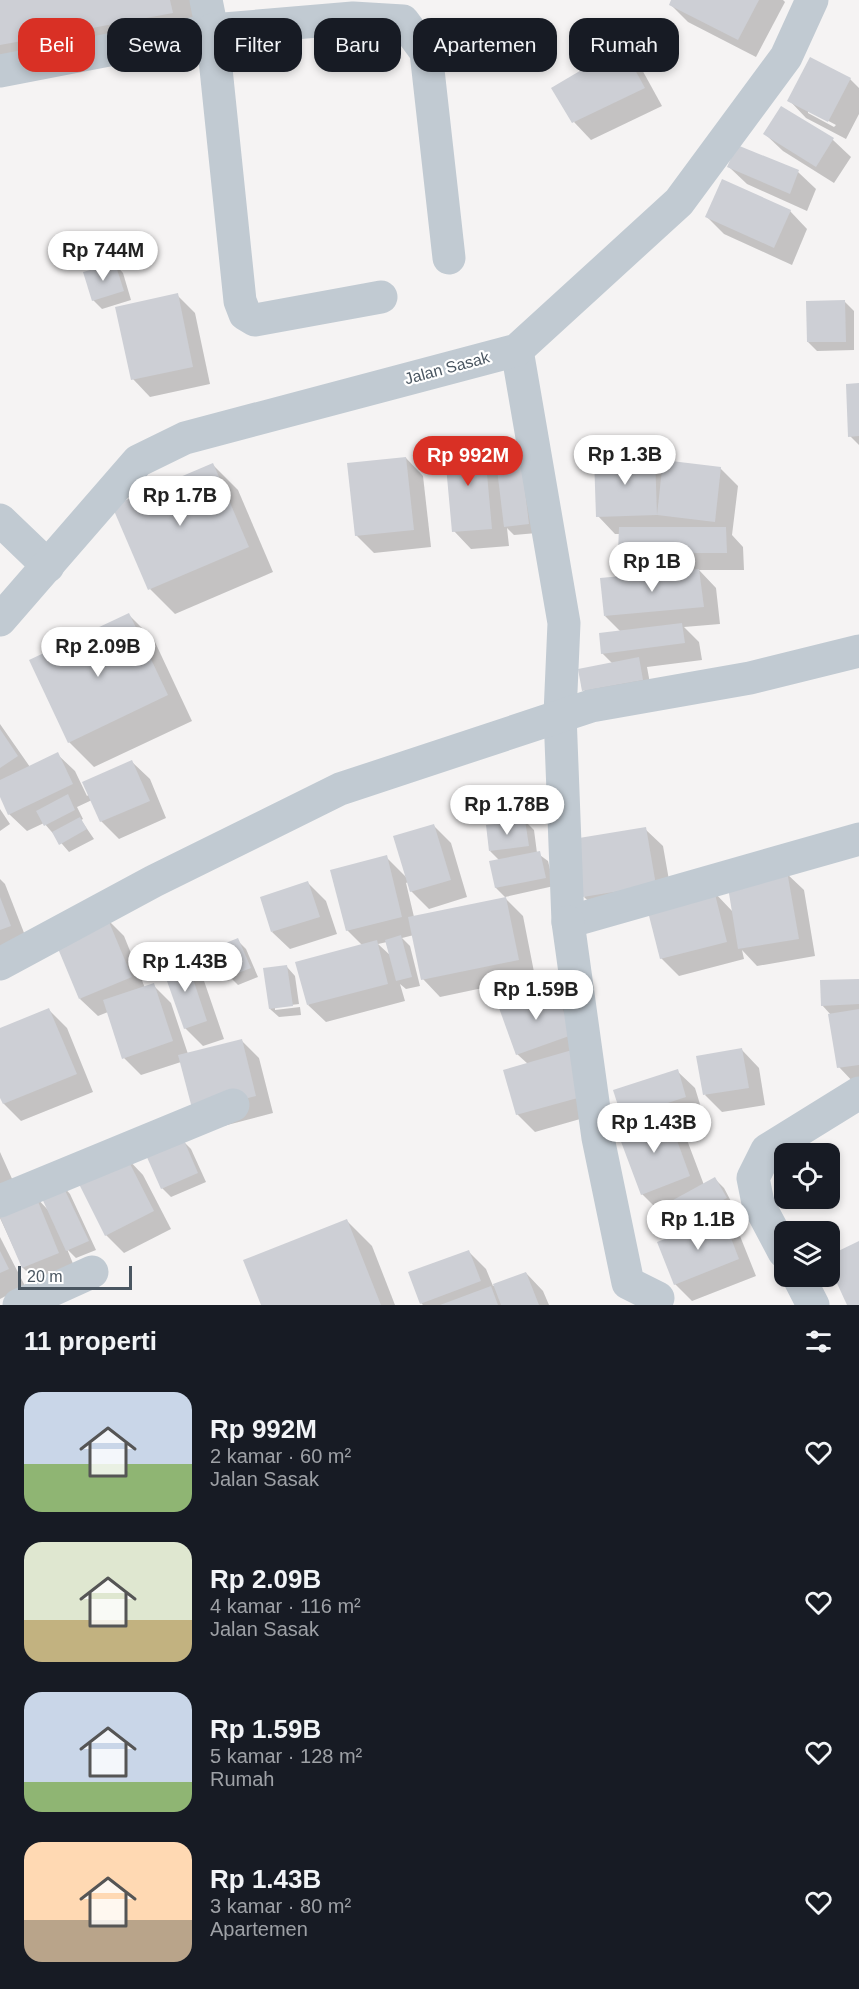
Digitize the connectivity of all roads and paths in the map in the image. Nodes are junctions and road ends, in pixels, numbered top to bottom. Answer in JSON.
{"nodes":[{"id":1,"x":812,"y":0,"type":"edge"},
{"id":2,"x":209,"y":15,"type":"edge"},
{"id":3,"x":0,"y":71,"type":"edge"},
{"id":4,"x":449,"y":258,"type":"dead end"},
{"id":5,"x":381,"y":297,"type":"dead end"},
{"id":6,"x":518,"y":350,"type":"junction"},
{"id":7,"x":0,"y":520,"type":"edge"},
{"id":8,"x":48,"y":566,"type":"junction"},
{"id":9,"x":0,"y":620,"type":"edge"},
{"id":10,"x":859,"y":651,"type":"edge"},
{"id":11,"x":560,"y":714,"type":"junction"},
{"id":12,"x":859,"y":839,"type":"edge"},
{"id":13,"x":568,"y":922,"type":"junction"},
{"id":14,"x":0,"y":964,"type":"edge"},
{"id":15,"x":859,"y":1094,"type":"edge"},
{"id":16,"x":233,"y":1105,"type":"dead end"},
{"id":17,"x":0,"y":1201,"type":"edge"},
{"id":18,"x":774,"y":1233,"type":"edge"},
{"id":19,"x":92,"y":1272,"type":"dead end"},
{"id":20,"x":804,"y":1287,"type":"edge"},
{"id":21,"x":658,"y":1298,"type":"dead end"},
{"id":22,"x":20,"y":1305,"type":"edge"},
{"id":23,"x":813,"y":1305,"type":"edge"}],
"edges":[{"from":1,"to":6,"type":"street","name":"Jalan Sasak"},
{"from":2,"to":3,"type":"street"},
{"from":2,"to":4,"type":"street"},
{"from":2,"to":5,"type":"street"},
{"from":6,"to":8,"type":"street","name":"Jalan Sasak"},
{"from":6,"to":11,"type":"street"},
{"from":7,"to":8,"type":"street"},
{"from":8,"to":9,"type":"street","name":"Jalan Sasak"},
{"from":10,"to":11,"type":"street"},
{"from":11,"to":13,"type":"street"},
{"from":11,"to":14,"type":"street"},
{"from":12,"to":13,"type":"street"},
{"from":13,"to":21,"type":"street"},
{"from":15,"to":18,"type":"street"},
{"from":16,"to":17,"type":"street"},
{"from":19,"to":22,"type":"street"},
{"from":20,"to":23,"type":"street"}]}
